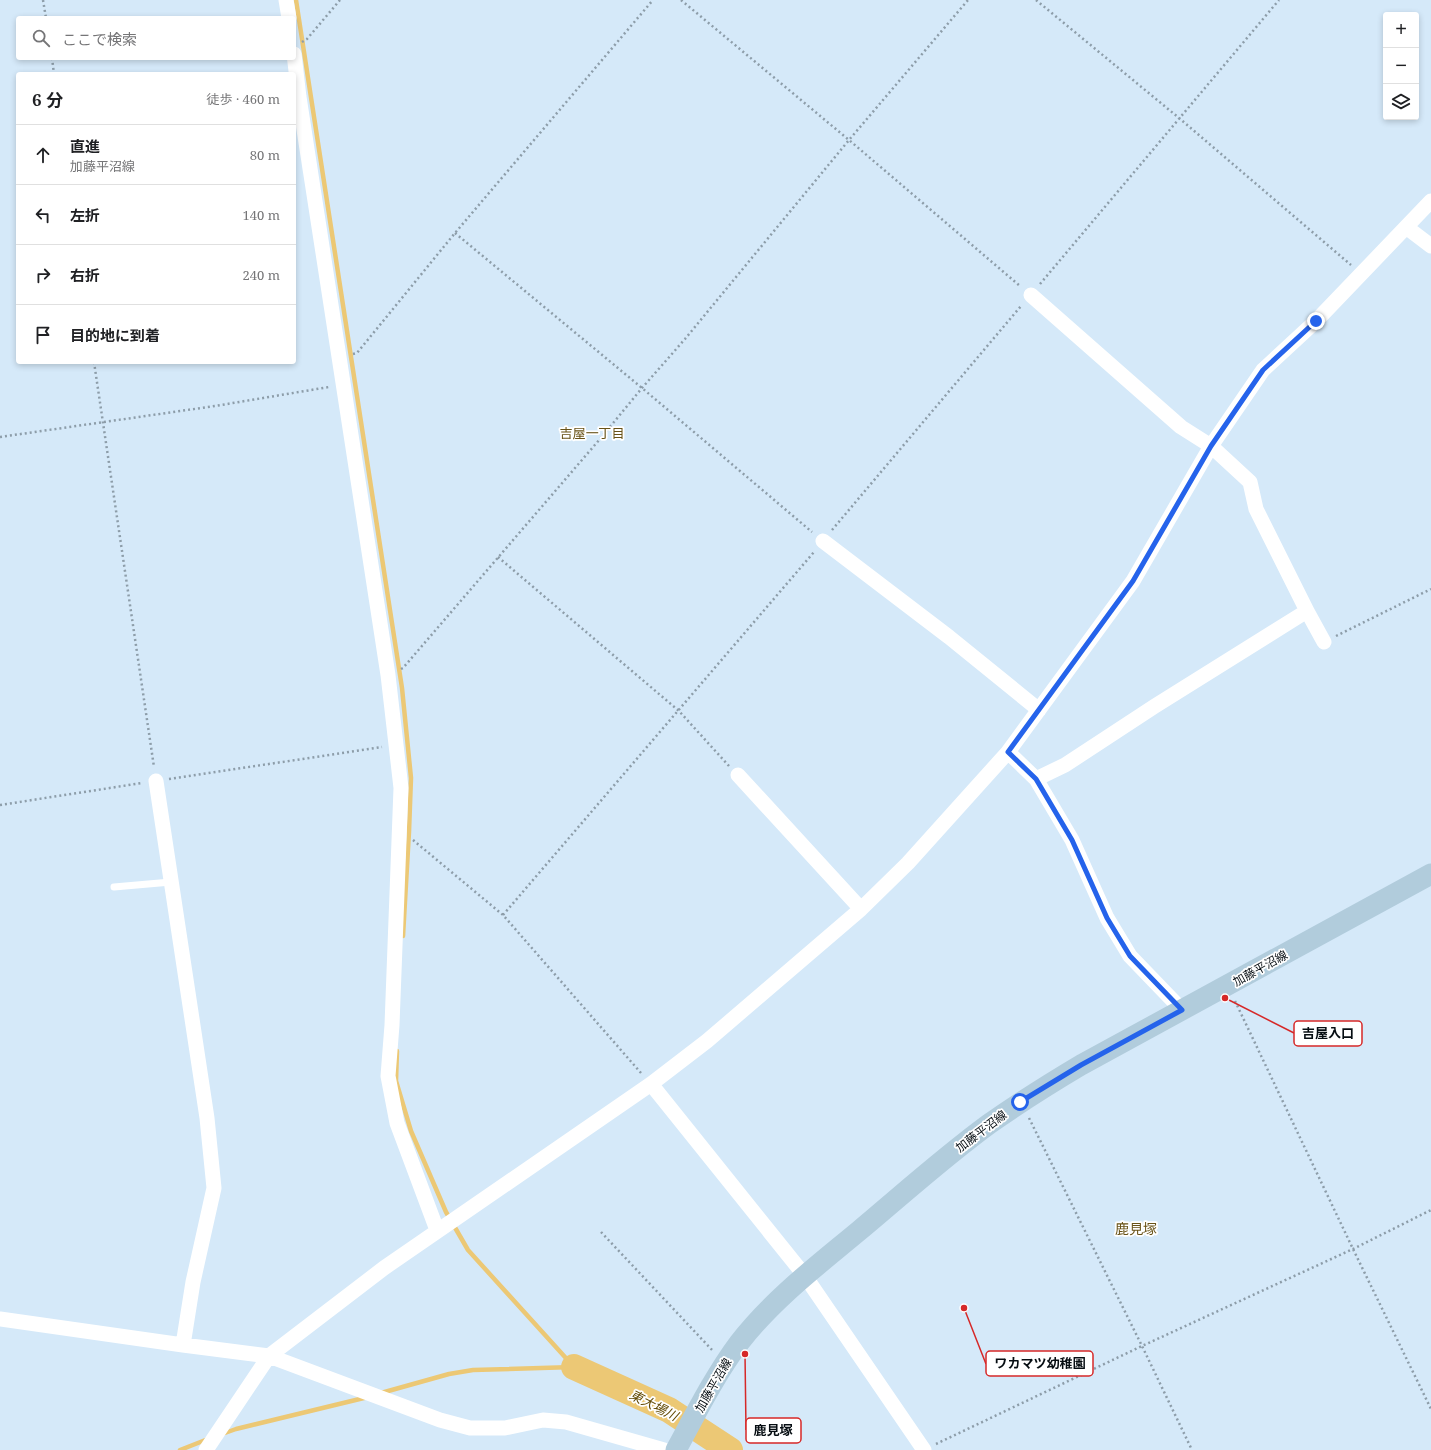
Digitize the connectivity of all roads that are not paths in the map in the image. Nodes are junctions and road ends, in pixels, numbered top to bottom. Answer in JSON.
{"nodes":[{"id":1,"x":286,"y":0,"type":"edge"},
{"id":2,"x":289,"y":16,"type":"edge"},
{"id":3,"x":297,"y":49,"type":"edge"},
{"id":4,"x":1431,"y":201,"type":"edge"},
{"id":5,"x":1406,"y":227,"type":"junction"},
{"id":6,"x":1431,"y":246,"type":"edge"},
{"id":7,"x":1031,"y":295,"type":"road end"},
{"id":8,"x":1211,"y":446,"type":"junction"},
{"id":9,"x":823,"y":542,"type":"road end"},
{"id":10,"x":1307,"y":611,"type":"junction"},
{"id":11,"x":1324,"y":642,"type":"road end"},
{"id":12,"x":1039,"y":710,"type":"junction"},
{"id":13,"x":1008,"y":752,"type":"junction"},
{"id":14,"x":738,"y":775,"type":"road end"},
{"id":15,"x":1036,"y":779,"type":"junction"},
{"id":16,"x":156,"y":781,"type":"road end"},
{"id":17,"x":1431,"y":874,"type":"edge"},
{"id":18,"x":171,"y":882,"type":"junction"},
{"id":19,"x":114,"y":887,"type":"dead end"},
{"id":20,"x":861,"y":909,"type":"junction"},
{"id":21,"x":1182,"y":1010,"type":"junction"},
{"id":22,"x":651,"y":1084,"type":"junction"},
{"id":23,"x":437,"y":1230,"type":"junction"},
{"id":24,"x":804,"y":1276,"type":"junction"},
{"id":25,"x":0,"y":1319,"type":"edge"},
{"id":26,"x":183,"y":1345,"type":"junction"},
{"id":27,"x":269,"y":1356,"type":"junction"},
{"id":28,"x":206,"y":1450,"type":"edge"},
{"id":29,"x":664,"y":1450,"type":"edge"},
{"id":30,"x":676,"y":1450,"type":"edge"},
{"id":31,"x":924,"y":1450,"type":"edge"}],
"edges":[{"from":1,"to":2,"type":"street"},
{"from":3,"to":23,"type":"street"},
{"from":4,"to":5,"type":"street"},
{"from":5,"to":6,"type":"street"},
{"from":5,"to":8,"type":"street"},
{"from":7,"to":8,"type":"street"},
{"from":8,"to":10,"type":"street"},
{"from":8,"to":12,"type":"street"},
{"from":9,"to":12,"type":"street"},
{"from":10,"to":11,"type":"street"},
{"from":10,"to":15,"type":"street"},
{"from":12,"to":13,"type":"street"},
{"from":13,"to":15,"type":"street"},
{"from":13,"to":20,"type":"street"},
{"from":14,"to":20,"type":"street"},
{"from":15,"to":21,"type":"street"},
{"from":16,"to":18,"type":"street"},
{"from":17,"to":21,"type":"main road","name":"加藤平沼線"},
{"from":18,"to":19,"type":"lane"},
{"from":18,"to":26,"type":"street"},
{"from":20,"to":22,"type":"street"},
{"from":21,"to":24,"type":"main road","name":"加藤平沼線"},
{"from":22,"to":23,"type":"street"},
{"from":22,"to":24,"type":"street"},
{"from":23,"to":27,"type":"street"},
{"from":24,"to":30,"type":"main road","name":"加藤平沼線"},
{"from":24,"to":31,"type":"street"},
{"from":25,"to":26,"type":"street"},
{"from":26,"to":27,"type":"street"},
{"from":27,"to":28,"type":"street"},
{"from":27,"to":29,"type":"street"}]}
